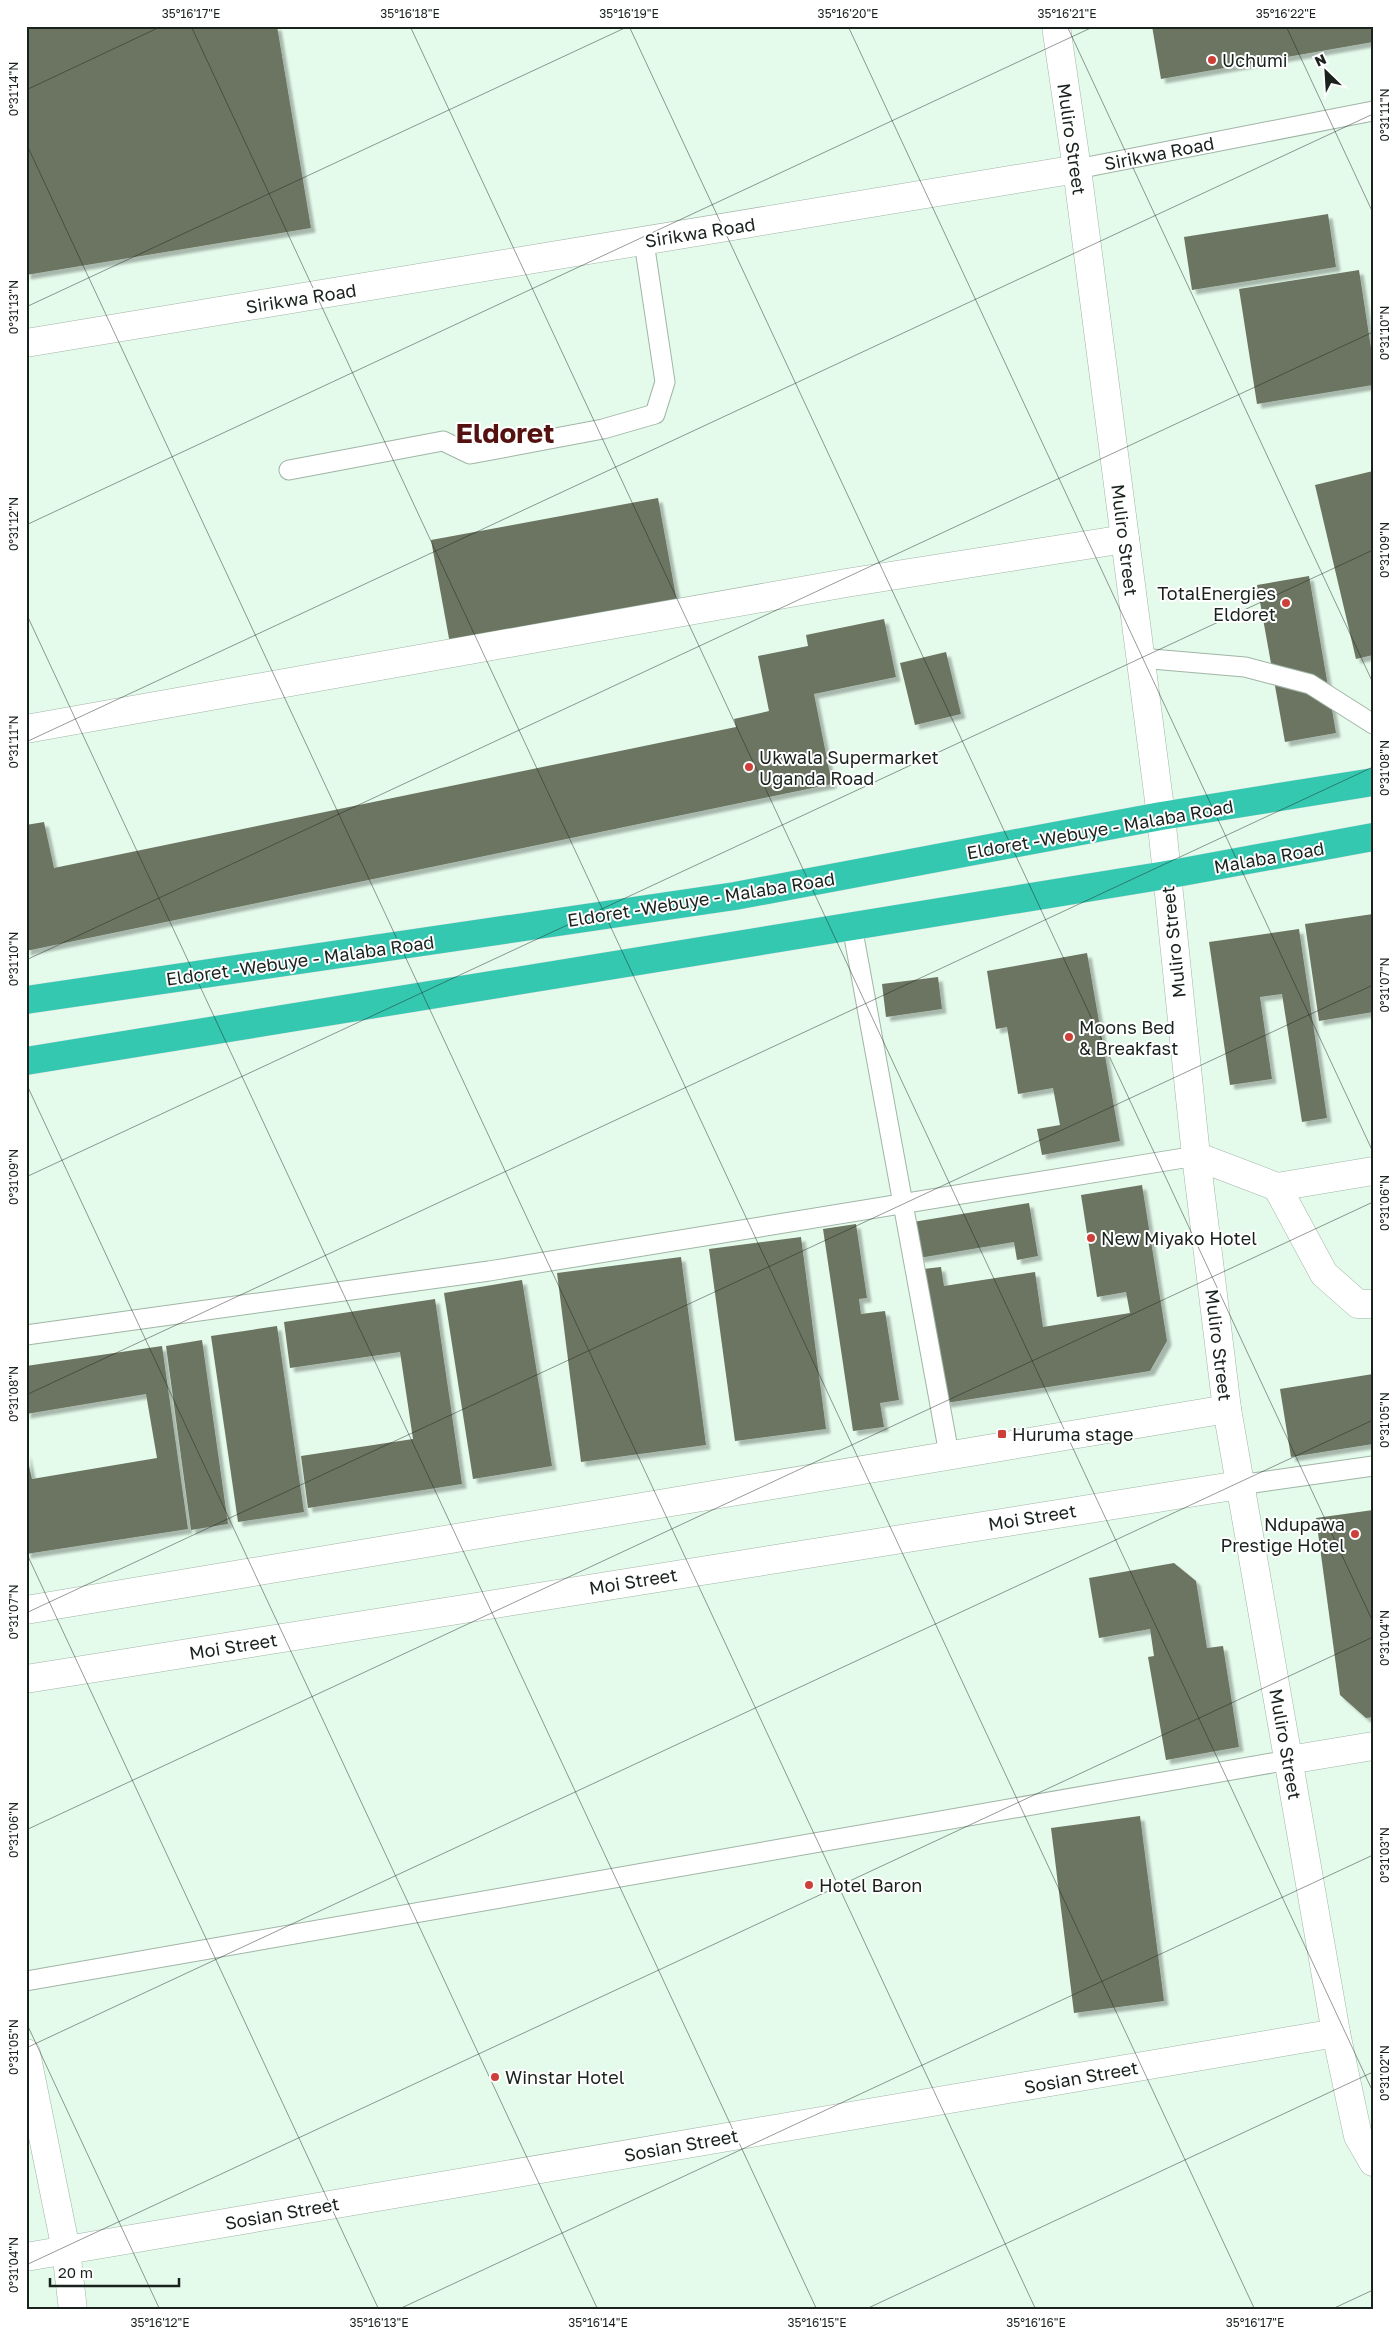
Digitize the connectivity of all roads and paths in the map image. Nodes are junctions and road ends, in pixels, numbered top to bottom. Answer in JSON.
{"nodes":[{"id":1,"x":1056,"y":26,"type":"edge"},
{"id":2,"x":1373,"y":112,"type":"edge"},
{"id":3,"x":1077,"y":169,"type":"junction"},
{"id":4,"x":644,"y":242,"type":"junction"},
{"id":5,"x":26,"y":344,"type":"edge"},
{"id":6,"x":289,"y":470,"type":"dead end"},
{"id":7,"x":1125,"y":539,"type":"junction"},
{"id":8,"x":1140,"y":658,"type":"junction"},
{"id":9,"x":1373,"y":724,"type":"edge"},
{"id":10,"x":26,"y":729,"type":"edge"},
{"id":11,"x":1373,"y":782,"type":"edge"},
{"id":12,"x":1161,"y":816,"type":"junction"},
{"id":13,"x":1373,"y":837,"type":"edge"},
{"id":14,"x":1166,"y":875,"type":"junction"},
{"id":15,"x":852,"y":926,"type":"junction"},
{"id":16,"x":26,"y":1000,"type":"edge"},
{"id":17,"x":26,"y":1061,"type":"edge"},
{"id":18,"x":1196,"y":1156,"type":"junction"},
{"id":19,"x":1373,"y":1171,"type":"edge"},
{"id":20,"x":1277,"y":1187,"type":"junction"},
{"id":21,"x":904,"y":1204,"type":"junction"},
{"id":22,"x":1373,"y":1304,"type":"edge"},
{"id":23,"x":26,"y":1335,"type":"edge"},
{"id":24,"x":1227,"y":1409,"type":"junction"},
{"id":25,"x":950,"y":1454,"type":"junction"},
{"id":26,"x":1373,"y":1466,"type":"edge"},
{"id":27,"x":1239,"y":1485,"type":"junction"},
{"id":28,"x":26,"y":1610,"type":"edge"},
{"id":29,"x":26,"y":1679,"type":"edge"},
{"id":30,"x":1373,"y":1746,"type":"edge"},
{"id":31,"x":1289,"y":1760,"type":"junction"},
{"id":32,"x":26,"y":1981,"type":"edge"},
{"id":33,"x":1336,"y":2033,"type":"junction"},
{"id":34,"x":26,"y":2053,"type":"edge"},
{"id":35,"x":1373,"y":2162,"type":"edge"},
{"id":36,"x":66,"y":2250,"type":"junction"},
{"id":37,"x":26,"y":2257,"type":"edge"},
{"id":38,"x":73,"y":2310,"type":"edge"}],
"edges":[{"from":1,"to":3,"type":"street","name":"Muliro Street"},
{"from":2,"to":3,"type":"lane","name":"Sirikwa Road"},
{"from":3,"to":4,"type":"street","name":"Sirikwa Road"},
{"from":3,"to":7,"type":"street","name":"Muliro Street"},
{"from":4,"to":5,"type":"street","name":"Sirikwa Road"},
{"from":4,"to":6,"type":"lane"},
{"from":7,"to":8,"type":"street","name":"Muliro Street"},
{"from":7,"to":10,"type":"street"},
{"from":8,"to":9,"type":"lane"},
{"from":8,"to":12,"type":"street","name":"Muliro Street"},
{"from":11,"to":12,"type":"highway","name":"Eldoret -Webuye - Malaba Road"},
{"from":12,"to":14,"type":"street","name":"Muliro Street"},
{"from":12,"to":16,"type":"highway","name":"Eldoret -Webuye - Malaba Road"},
{"from":13,"to":14,"type":"highway","name":"Malaba Road"},
{"from":14,"to":15,"type":"highway"},
{"from":14,"to":18,"type":"street","name":"Muliro Street"},
{"from":15,"to":17,"type":"highway"},
{"from":15,"to":21,"type":"lane"},
{"from":18,"to":20,"type":"street"},
{"from":18,"to":21,"type":"lane"},
{"from":18,"to":24,"type":"street","name":"Muliro Street"},
{"from":19,"to":20,"type":"street"},
{"from":20,"to":22,"type":"street"},
{"from":21,"to":23,"type":"lane"},
{"from":21,"to":25,"type":"lane"},
{"from":24,"to":25,"type":"street"},
{"from":24,"to":27,"type":"street","name":"Muliro Street"},
{"from":25,"to":28,"type":"street"},
{"from":26,"to":27,"type":"lane"},
{"from":27,"to":29,"type":"street","name":"Moi Street"},
{"from":27,"to":31,"type":"street","name":"Muliro Street"},
{"from":30,"to":31,"type":"street"},
{"from":31,"to":32,"type":"lane"},
{"from":31,"to":33,"type":"street","name":"Muliro Street"},
{"from":33,"to":35,"type":"street","name":"Muliro Street"},
{"from":33,"to":36,"type":"street","name":"Sosian Street"},
{"from":34,"to":36,"type":"street"},
{"from":36,"to":37,"type":"street","name":"Sosian Street"},
{"from":36,"to":38,"type":"street"}]}
